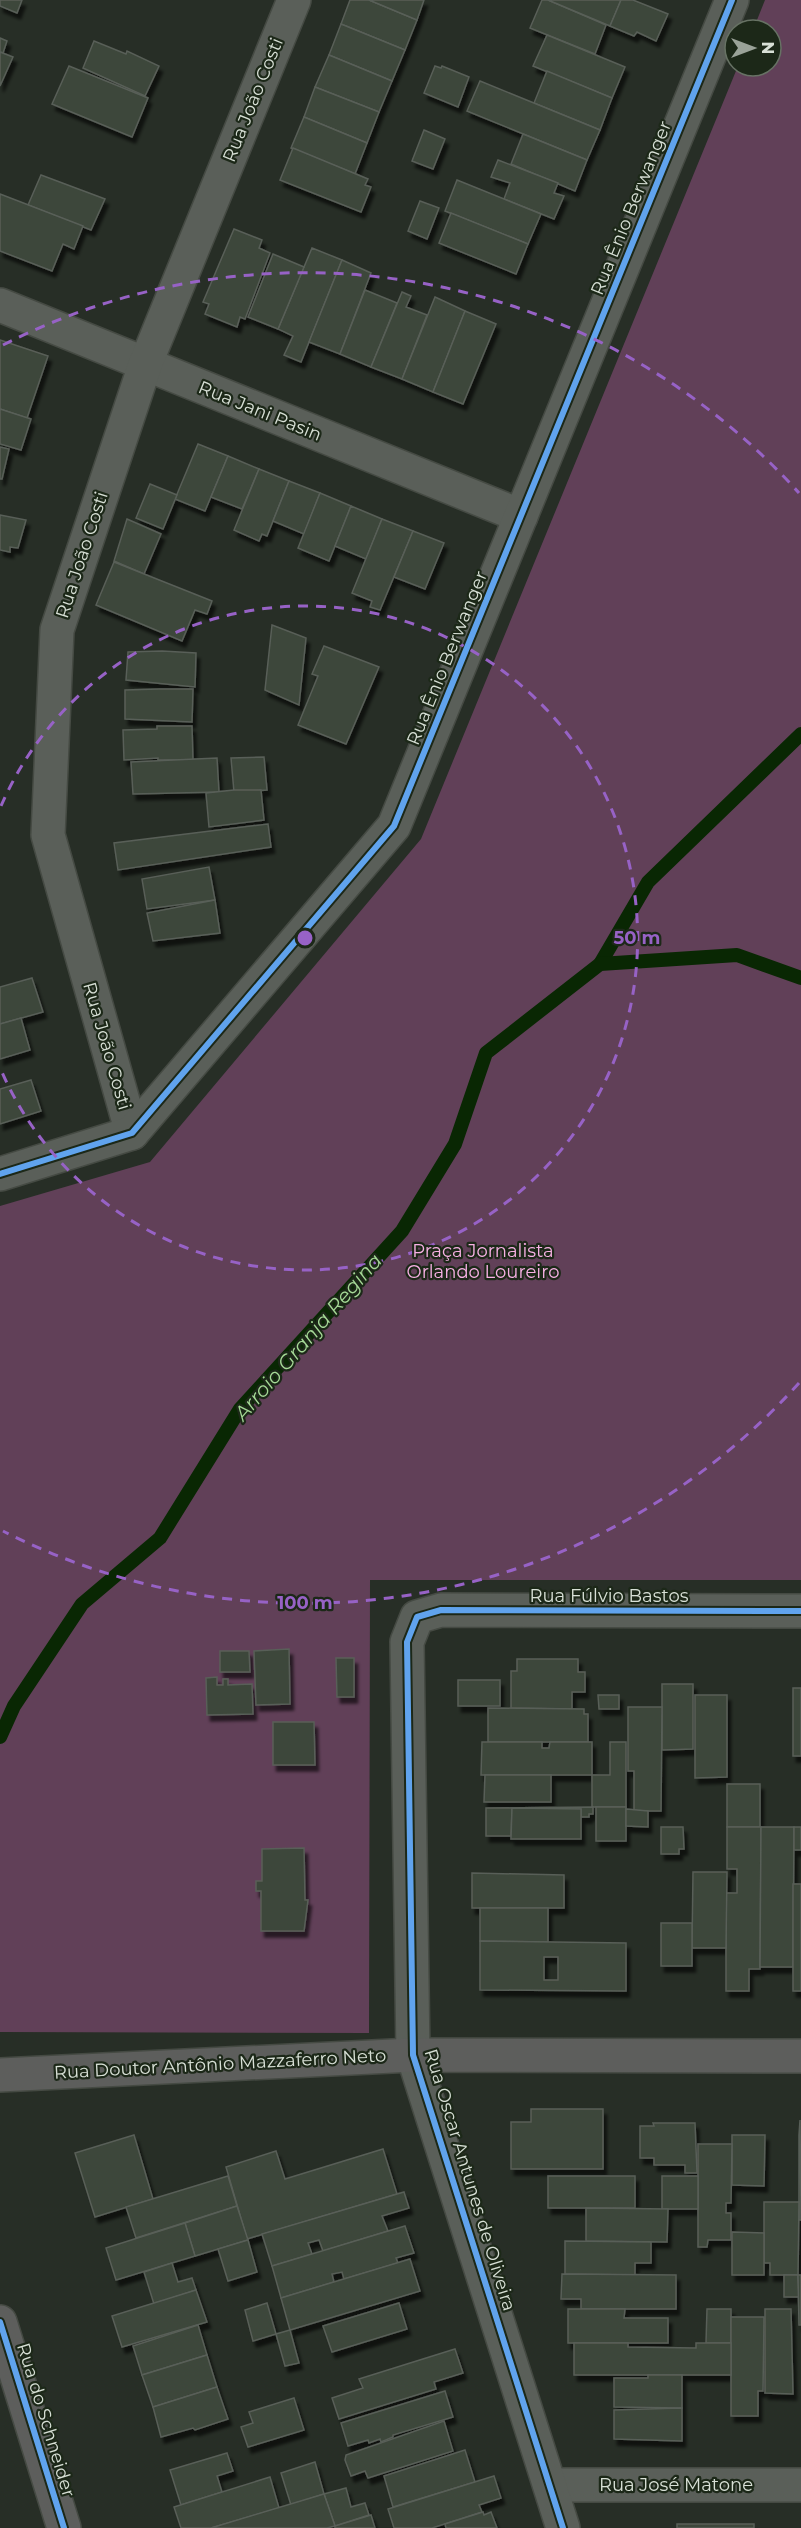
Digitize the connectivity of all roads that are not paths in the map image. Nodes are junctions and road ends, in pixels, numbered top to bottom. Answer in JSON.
{"nodes":[{"id":1,"x":294,"y":0,"type":"edge"},
{"id":2,"x":732,"y":0,"type":"edge"},
{"id":3,"x":0,"y":305,"type":"edge"},
{"id":4,"x":145,"y":365,"type":"junction"},
{"id":5,"x":521,"y":516,"type":"junction"},
{"id":6,"x":132,"y":1133,"type":"junction"},
{"id":7,"x":0,"y":1174,"type":"edge"},
{"id":8,"x":801,"y":1611,"type":"edge"},
{"id":9,"x":417,"y":1617,"type":"joint"},
{"id":10,"x":413,"y":2055,"type":"junction"},
{"id":11,"x":801,"y":2056,"type":"edge"},
{"id":12,"x":0,"y":2075,"type":"edge"},
{"id":13,"x":0,"y":2322,"type":"edge"},
{"id":14,"x":550,"y":2485,"type":"junction"},
{"id":15,"x":801,"y":2485,"type":"edge"},
{"id":16,"x":64,"y":2528,"type":"edge"},
{"id":17,"x":563,"y":2528,"type":"edge"}],
"edges":[{"from":1,"to":4,"type":"street","name":"Rua João Costi"},
{"from":2,"to":5,"type":"street","name":"Rua Ênio Berwanger"},
{"from":3,"to":4,"type":"street","name":"Rua Jani Pasin"},
{"from":4,"to":5,"type":"street","name":"Rua Jani Pasin"},
{"from":4,"to":6,"type":"street","name":"Rua João Costi"},
{"from":5,"to":6,"type":"street","name":"Rua Ênio Berwanger"},
{"from":6,"to":7,"type":"street"},
{"from":8,"to":9,"type":"street","name":"Rua Fúlvio Bastos"},
{"from":9,"to":10,"type":"street","name":"Rua Oscar Antunes de Oliveira"},
{"from":10,"to":11,"type":"street","name":"Rua Doutor Antônio Mazzaferro Neto"},
{"from":10,"to":12,"type":"street","name":"Rua Doutor Antônio Mazzaferro Neto"},
{"from":10,"to":14,"type":"street","name":"Rua Oscar Antunes de Oliveira"},
{"from":13,"to":16,"type":"street","name":"Rua do Schneider"},
{"from":14,"to":15,"type":"street","name":"Rua José Matone"},
{"from":14,"to":17,"type":"street","name":"Rua Oscar Antunes de Oliveira"}]}
